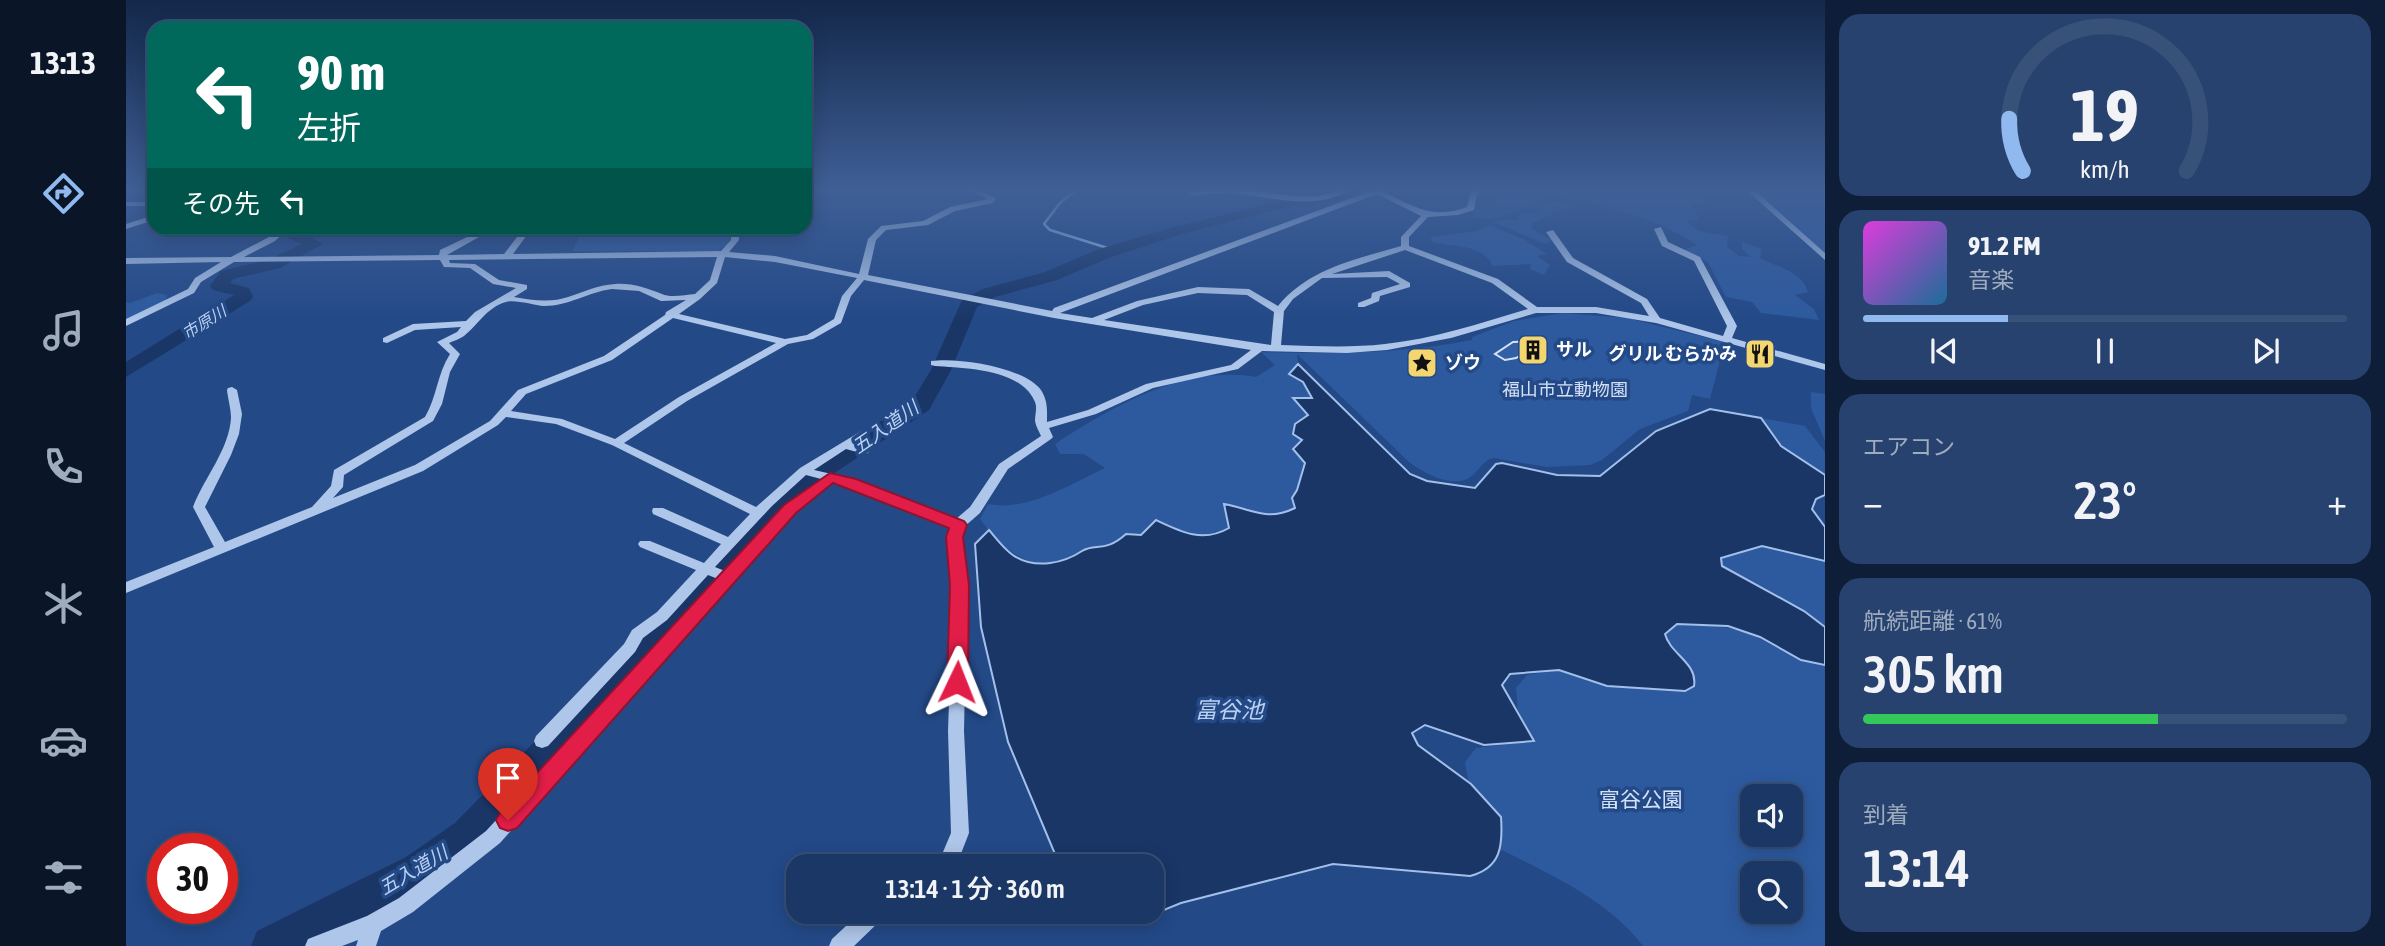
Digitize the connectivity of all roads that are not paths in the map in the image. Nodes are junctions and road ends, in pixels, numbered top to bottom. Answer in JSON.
{"nodes":[{"id":1,"x":879,"y":232,"type":"edge"},
{"id":2,"x":1269,"y":232,"type":"edge"},
{"id":3,"x":1410,"y":232,"type":"edge"},
{"id":4,"x":1550,"y":232,"type":"dead end"},
{"id":5,"x":1659,"y":232,"type":"edge"},
{"id":6,"x":1797,"y":232,"type":"edge"},
{"id":7,"x":277,"y":235,"type":"edge"},
{"id":8,"x":477,"y":235,"type":"edge"},
{"id":9,"x":523,"y":235,"type":"edge"},
{"id":10,"x":735,"y":235,"type":"edge"},
{"id":11,"x":1405,"y":247,"type":"junction"},
{"id":12,"x":722,"y":254,"type":"junction"},
{"id":13,"x":508,"y":255,"type":"junction"},
{"id":14,"x":443,"y":256,"type":"junction"},
{"id":15,"x":1825,"y":257,"type":"edge"},
{"id":16,"x":280,"y":259,"type":"joint"},
{"id":17,"x":292,"y":259,"type":"joint"},
{"id":18,"x":230,"y":260,"type":"junction"},
{"id":19,"x":126,"y":261,"type":"edge"},
{"id":20,"x":863,"y":276,"type":"junction"},
{"id":21,"x":1322,"y":276,"type":"junction"},
{"id":22,"x":697,"y":297,"type":"junction"},
{"id":23,"x":506,"y":298,"type":"junction"},
{"id":24,"x":1361,"y":305,"type":"dead end"},
{"id":25,"x":1535,"y":310,"type":"junction"},
{"id":26,"x":1279,"y":311,"type":"junction"},
{"id":27,"x":669,"y":314,"type":"junction"},
{"id":28,"x":1054,"y":315,"type":"junction"},
{"id":29,"x":1657,"y":320,"type":"junction"},
{"id":30,"x":1091,"y":321,"type":"junction"},
{"id":31,"x":126,"y":323,"type":"edge"},
{"id":32,"x":469,"y":324,"type":"junction"},
{"id":33,"x":1727,"y":339,"type":"junction"},
{"id":34,"x":387,"y":340,"type":"dead end"},
{"id":35,"x":785,"y":342,"type":"junction"},
{"id":36,"x":1260,"y":348,"type":"junction"},
{"id":37,"x":1276,"y":349,"type":"junction"},
{"id":38,"x":935,"y":363,"type":"dead end"},
{"id":39,"x":1825,"y":367,"type":"edge"},
{"id":40,"x":232,"y":390,"type":"dead end"},
{"id":41,"x":505,"y":413,"type":"junction"},
{"id":42,"x":1042,"y":427,"type":"junction"},
{"id":43,"x":863,"y":433,"type":"dead end"},
{"id":44,"x":616,"y":443,"type":"junction"},
{"id":45,"x":844,"y":445,"type":"junction"},
{"id":46,"x":864,"y":450,"type":"dead end"},
{"id":47,"x":804,"y":471,"type":"junction"},
{"id":48,"x":830,"y":478,"type":"junction"},
{"id":49,"x":763,"y":508,"type":"junction"},
{"id":50,"x":317,"y":509,"type":"junction"},
{"id":51,"x":790,"y":509,"type":"junction"},
{"id":52,"x":659,"y":511,"type":"dead end"},
{"id":53,"x":958,"y":525,"type":"junction"},
{"id":54,"x":731,"y":543,"type":"junction"},
{"id":55,"x":645,"y":544,"type":"dead end"},
{"id":56,"x":222,"y":548,"type":"junction"},
{"id":57,"x":705,"y":571,"type":"junction"},
{"id":58,"x":728,"y":578,"type":"junction"},
{"id":59,"x":126,"y":588,"type":"edge"},
{"id":60,"x":542,"y":741,"type":"dead end"},
{"id":61,"x":952,"y":854,"type":"edge"},
{"id":62,"x":373,"y":924,"type":"junction"},
{"id":63,"x":862,"y":924,"type":"edge"},
{"id":64,"x":315,"y":946,"type":"edge"},
{"id":65,"x":366,"y":946,"type":"edge"},
{"id":66,"x":839,"y":946,"type":"edge"}],
"edges":[{"from":1,"to":20,"type":"street"},
{"from":2,"to":28,"type":"street"},
{"from":3,"to":11,"type":"street"},
{"from":4,"to":29,"type":"street"},
{"from":5,"to":33,"type":"street"},
{"from":6,"to":15,"type":"street"},
{"from":7,"to":18,"type":"street"},
{"from":8,"to":14,"type":"street"},
{"from":9,"to":13,"type":"street"},
{"from":10,"to":12,"type":"street"},
{"from":11,"to":21,"type":"street"},
{"from":11,"to":25,"type":"street"},
{"from":12,"to":13,"type":"street"},
{"from":12,"to":20,"type":"street"},
{"from":12,"to":22,"type":"street"},
{"from":13,"to":14,"type":"street"},
{"from":14,"to":17,"type":"street"},
{"from":14,"to":23,"type":"street"},
{"from":16,"to":17,"type":"street"},
{"from":16,"to":18,"type":"street"},
{"from":18,"to":19,"type":"street"},
{"from":18,"to":31,"type":"street"},
{"from":20,"to":28,"type":"street"},
{"from":20,"to":35,"type":"street"},
{"from":21,"to":24,"type":"street"},
{"from":21,"to":26,"type":"street"},
{"from":22,"to":23,"type":"street"},
{"from":22,"to":27,"type":"street"},
{"from":23,"to":32,"type":"street"},
{"from":25,"to":29,"type":"street"},
{"from":25,"to":37,"type":"street"},
{"from":26,"to":30,"type":"street"},
{"from":26,"to":37,"type":"street"},
{"from":27,"to":35,"type":"street"},
{"from":27,"to":41,"type":"street"},
{"from":28,"to":30,"type":"street"},
{"from":29,"to":33,"type":"street"},
{"from":30,"to":36,"type":"street"},
{"from":32,"to":34,"type":"street"},
{"from":32,"to":50,"type":"street"},
{"from":33,"to":39,"type":"street"},
{"from":35,"to":44,"type":"street"},
{"from":36,"to":37,"type":"street"},
{"from":36,"to":42,"type":"street"},
{"from":38,"to":42,"type":"street"},
{"from":40,"to":56,"type":"street"},
{"from":41,"to":44,"type":"street"},
{"from":41,"to":50,"type":"street"},
{"from":42,"to":53,"type":"street"},
{"from":43,"to":45,"type":"street"},
{"from":44,"to":49,"type":"street"},
{"from":45,"to":46,"type":"street"},
{"from":45,"to":47,"type":"street"},
{"from":47,"to":48,"type":"street"},
{"from":47,"to":49,"type":"street"},
{"from":48,"to":51,"type":"street"},
{"from":48,"to":53,"type":"street"},
{"from":49,"to":51,"type":"street"},
{"from":49,"to":54,"type":"street"},
{"from":50,"to":56,"type":"street"},
{"from":51,"to":58,"type":"street"},
{"from":52,"to":54,"type":"street"},
{"from":53,"to":61,"type":"street"},
{"from":54,"to":57,"type":"street"},
{"from":55,"to":57,"type":"street"},
{"from":56,"to":59,"type":"street"},
{"from":57,"to":58,"type":"street"},
{"from":57,"to":60,"type":"street"},
{"from":58,"to":62,"type":"street"},
{"from":62,"to":64,"type":"street"},
{"from":62,"to":65,"type":"street"},
{"from":63,"to":66,"type":"street"}]}
